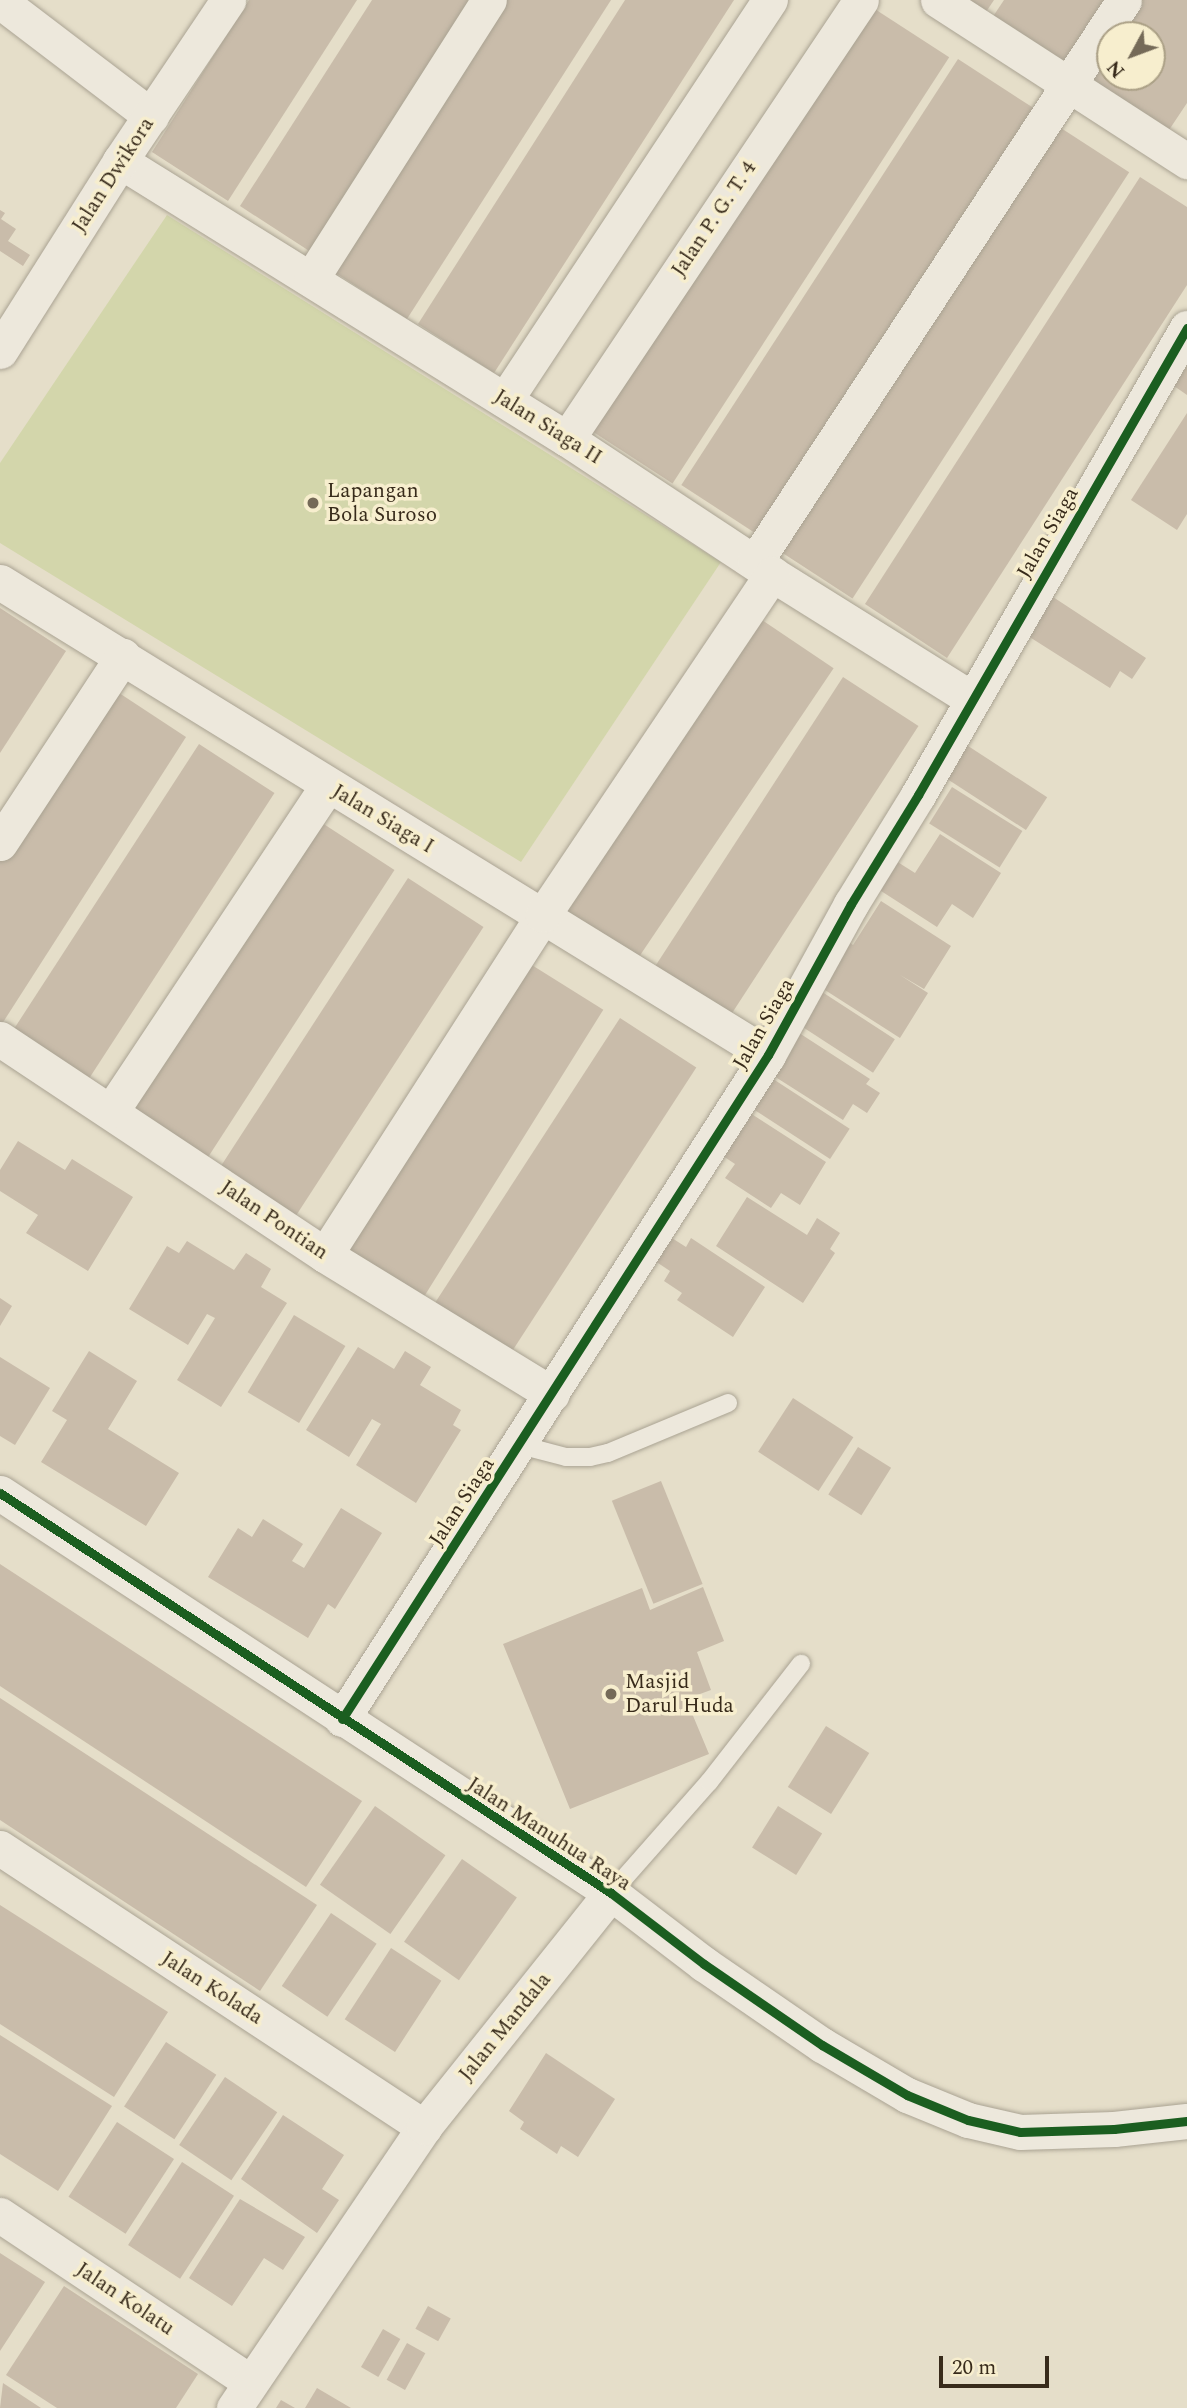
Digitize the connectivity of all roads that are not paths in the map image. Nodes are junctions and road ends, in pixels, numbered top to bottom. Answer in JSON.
{"nodes":[{"id":1,"x":228,"y":0,"type":"edge"},
{"id":2,"x":489,"y":0,"type":"edge"},
{"id":3,"x":770,"y":0,"type":"edge"},
{"id":4,"x":861,"y":0,"type":"edge"},
{"id":5,"x":938,"y":0,"type":"edge"},
{"id":6,"x":1124,"y":0,"type":"edge"},
{"id":7,"x":0,"y":1,"type":"edge"},
{"id":8,"x":1068,"y":84,"type":"junction"},
{"id":9,"x":151,"y":116,"type":"junction"},
{"id":10,"x":120,"y":161,"type":"junction"},
{"id":11,"x":1187,"y":161,"type":"edge"},
{"id":12,"x":311,"y":279,"type":"junction"},
{"id":13,"x":1187,"y":328,"type":"edge"},
{"id":14,"x":0,"y":351,"type":"edge"},
{"id":15,"x":505,"y":400,"type":"junction"},
{"id":16,"x":567,"y":439,"type":"junction"},
{"id":17,"x":764,"y":568,"type":"junction"},
{"id":18,"x":0,"y":582,"type":"edge"},
{"id":19,"x":123,"y":656,"type":"junction"},
{"id":20,"x":972,"y":699,"type":"junction"},
{"id":21,"x":327,"y":786,"type":"junction"},
{"id":22,"x":0,"y":842,"type":"edge"},
{"id":23,"x":543,"y":915,"type":"junction"},
{"id":24,"x":0,"y":1039,"type":"edge"},
{"id":25,"x":768,"y":1055,"type":"junction"},
{"id":26,"x":111,"y":1110,"type":"junction"},
{"id":27,"x":325,"y":1255,"type":"junction"},
{"id":28,"x":552,"y":1394,"type":"junction"},
{"id":29,"x":728,"y":1403,"type":"dead end"},
{"id":30,"x":520,"y":1445,"type":"junction"},
{"id":31,"x":0,"y":1493,"type":"edge"},
{"id":32,"x":801,"y":1664,"type":"dead end"},
{"id":33,"x":341,"y":1719,"type":"junction"},
{"id":34,"x":0,"y":1848,"type":"edge"},
{"id":35,"x":611,"y":1894,"type":"junction"},
{"id":36,"x":1187,"y":2121,"type":"edge"},
{"id":37,"x":424,"y":2127,"type":"junction"},
{"id":38,"x":0,"y":2215,"type":"edge"},
{"id":39,"x":242,"y":2395,"type":"edge"}],
"edges":[{"from":1,"to":9,"type":"street","name":"Jalan Dwikora"},
{"from":2,"to":12,"type":"street"},
{"from":3,"to":15,"type":"street"},
{"from":4,"to":16,"type":"street","name":"Jalan P. G. T. 4"},
{"from":5,"to":8,"type":"street"},
{"from":6,"to":8,"type":"street"},
{"from":7,"to":9,"type":"street"},
{"from":8,"to":11,"type":"street"},
{"from":8,"to":17,"type":"street"},
{"from":9,"to":10,"type":"street","name":"Jalan Dwikora"},
{"from":10,"to":12,"type":"street","name":"Jalan Siaga II"},
{"from":10,"to":14,"type":"street","name":"Jalan Dwikora"},
{"from":12,"to":15,"type":"street","name":"Jalan Siaga II"},
{"from":13,"to":20,"type":"street","name":"Jalan Siaga"},
{"from":15,"to":16,"type":"street","name":"Jalan Siaga II"},
{"from":16,"to":17,"type":"street","name":"Jalan Siaga II"},
{"from":17,"to":20,"type":"street","name":"Jalan Siaga II"},
{"from":17,"to":23,"type":"street"},
{"from":18,"to":19,"type":"street","name":"Jalan Siaga I"},
{"from":19,"to":21,"type":"street","name":"Jalan Siaga I"},
{"from":19,"to":22,"type":"street"},
{"from":20,"to":25,"type":"street","name":"Jalan Siaga"},
{"from":21,"to":23,"type":"street","name":"Jalan Siaga I"},
{"from":21,"to":26,"type":"street"},
{"from":23,"to":25,"type":"street","name":"Jalan Siaga I"},
{"from":23,"to":27,"type":"street"},
{"from":24,"to":26,"type":"street","name":"Jalan Pontian"},
{"from":25,"to":28,"type":"street","name":"Jalan Siaga"},
{"from":26,"to":27,"type":"street","name":"Jalan Pontian"},
{"from":27,"to":28,"type":"street","name":"Jalan Pontian"},
{"from":28,"to":30,"type":"street","name":"Jalan Siaga"},
{"from":29,"to":30,"type":"lane"},
{"from":30,"to":33,"type":"street","name":"Jalan Siaga"},
{"from":31,"to":33,"type":"street","name":"Jalan Manuhua Raya"},
{"from":32,"to":35,"type":"lane","name":"Jalan Mandala"},
{"from":33,"to":35,"type":"street","name":"Jalan Manuhua Raya"},
{"from":34,"to":37,"type":"street","name":"Jalan Kolada"},
{"from":35,"to":36,"type":"street","name":"Jalan Manuhua Raya"},
{"from":35,"to":37,"type":"street","name":"Jalan Mandala"},
{"from":37,"to":39,"type":"street","name":"Jalan Mandala"},
{"from":38,"to":39,"type":"street","name":"Jalan Kolatu"}]}
